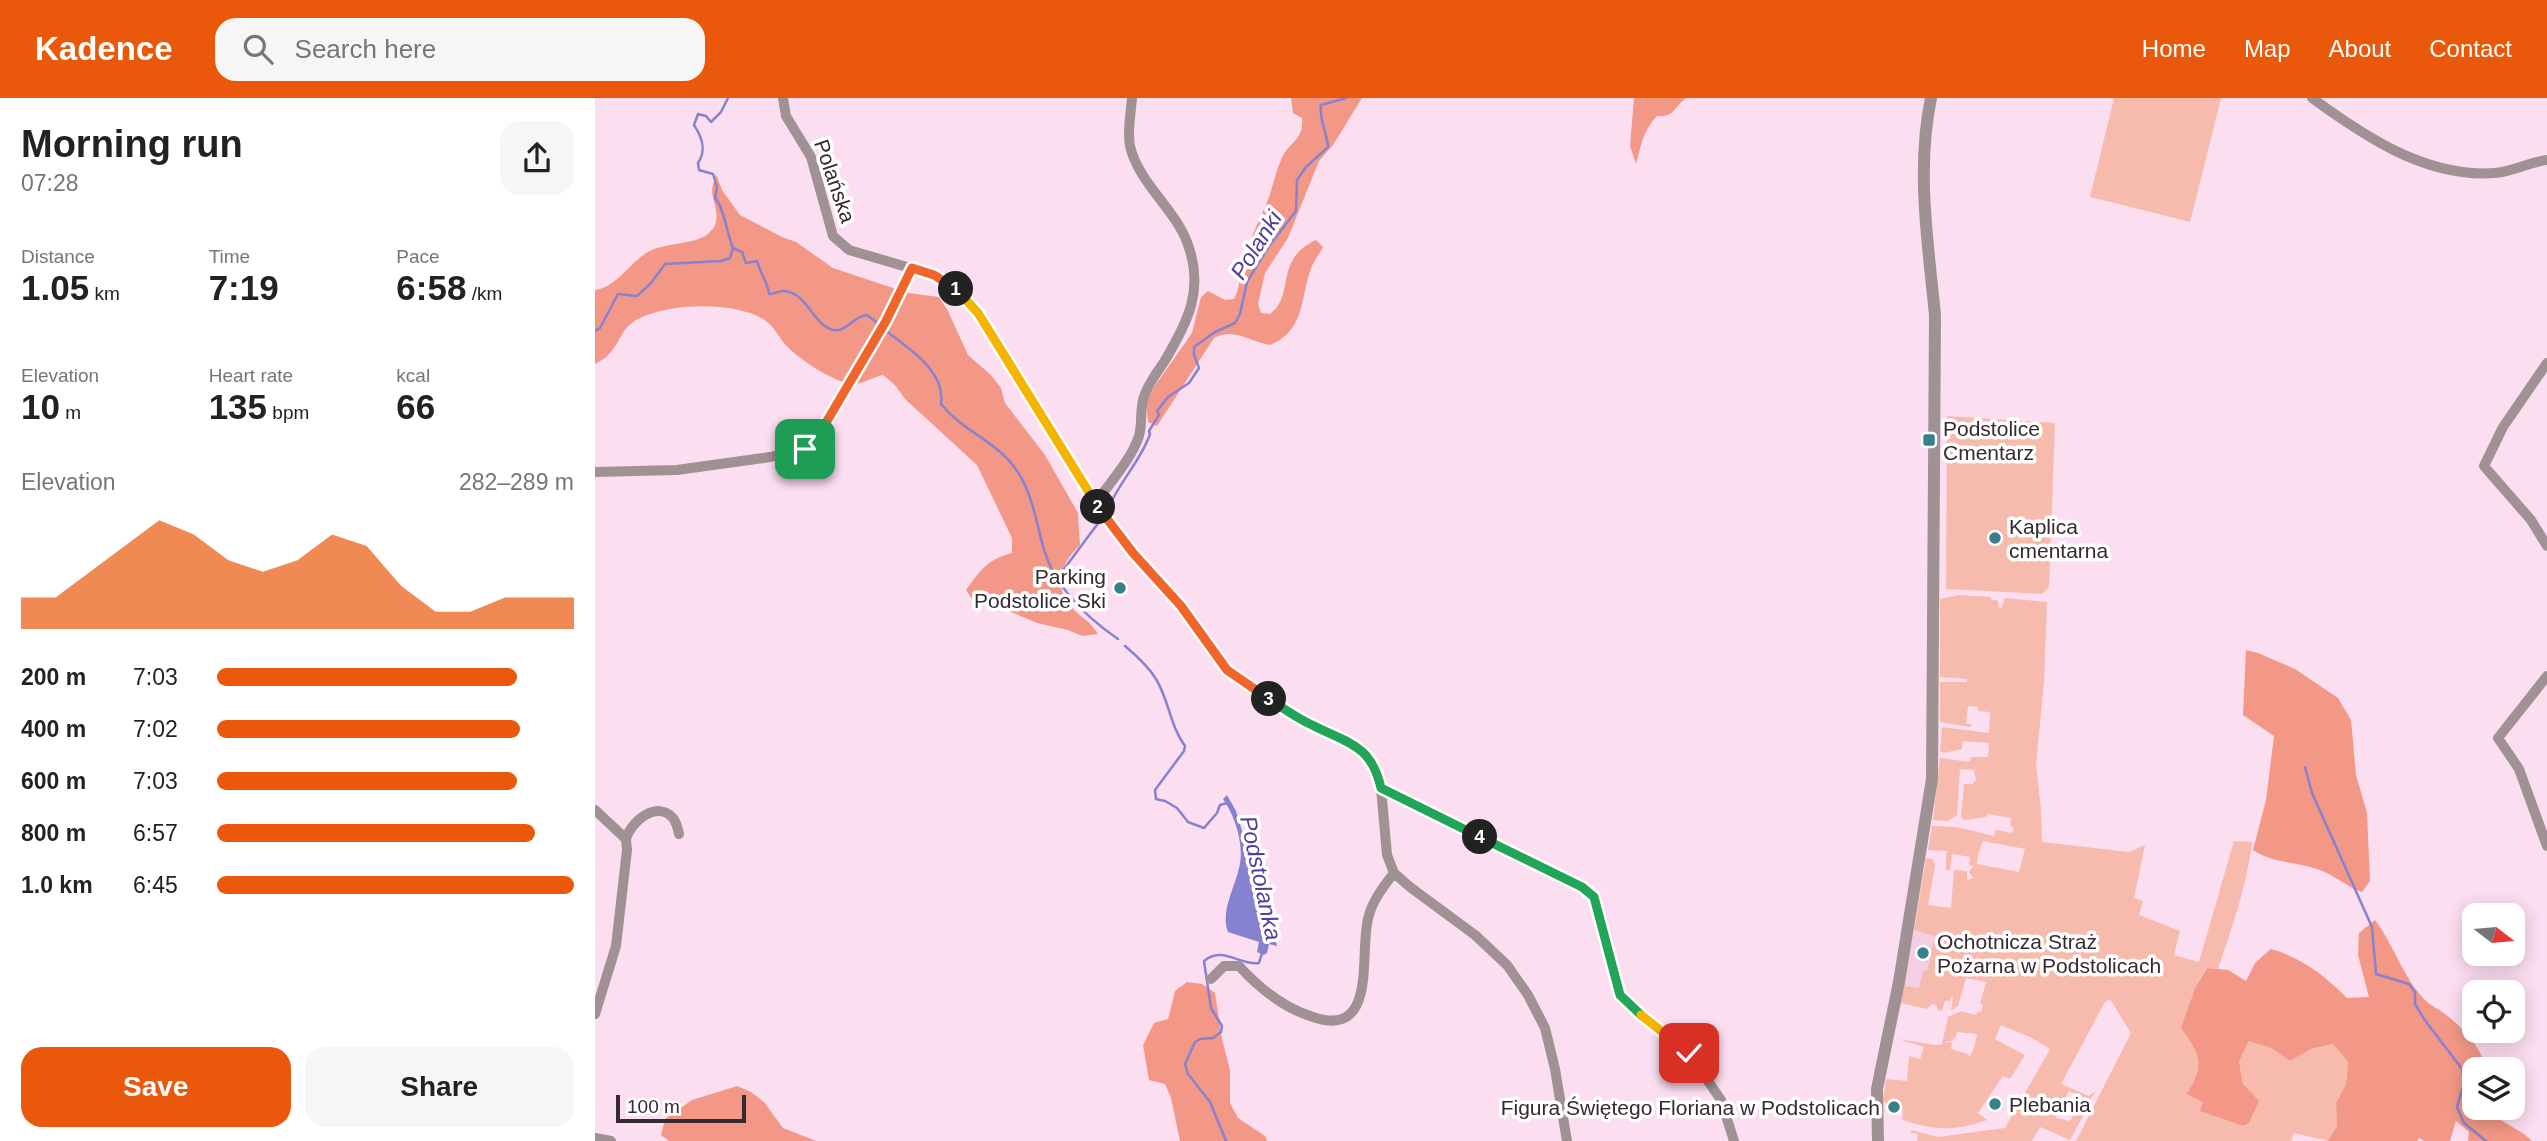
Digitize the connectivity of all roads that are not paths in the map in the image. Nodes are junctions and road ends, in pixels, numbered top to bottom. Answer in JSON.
{"nodes":[{"id":1,"x":783,"y":98,"type":"edge"},
{"id":2,"x":1132,"y":98,"type":"edge"},
{"id":3,"x":1931,"y":98,"type":"edge"},
{"id":4,"x":2312,"y":98,"type":"edge"},
{"id":5,"x":2547,"y":160,"type":"edge"},
{"id":6,"x":912,"y":268,"type":"junction"},
{"id":7,"x":2547,"y":363,"type":"edge"},
{"id":8,"x":595,"y":472,"type":"edge"},
{"id":9,"x":1096,"y":503,"type":"junction"},
{"id":10,"x":2547,"y":546,"type":"edge"},
{"id":11,"x":2547,"y":676,"type":"edge"},
{"id":12,"x":1381,"y":788,"type":"junction"},
{"id":13,"x":595,"y":810,"type":"edge"},
{"id":14,"x":680,"y":834,"type":"dead end"},
{"id":15,"x":626,"y":839,"type":"junction"},
{"id":16,"x":2547,"y":846,"type":"edge"},
{"id":17,"x":1394,"y":873,"type":"junction"},
{"id":18,"x":1211,"y":979,"type":"dead end"},
{"id":19,"x":595,"y":1014,"type":"edge"},
{"id":20,"x":595,"y":1138,"type":"edge"},
{"id":21,"x":611,"y":1141,"type":"edge"},
{"id":22,"x":1567,"y":1141,"type":"edge"},
{"id":23,"x":1734,"y":1141,"type":"edge"},
{"id":24,"x":1878,"y":1141,"type":"edge"}],
"edges":[{"from":1,"to":6,"type":"street","name":"Polańska"},
{"from":2,"to":9,"type":"street"},
{"from":3,"to":24,"type":"street"},
{"from":4,"to":5,"type":"street"},
{"from":6,"to":8,"type":"street"},
{"from":6,"to":9,"type":"street","name":"Polańska"},
{"from":7,"to":10,"type":"street"},
{"from":9,"to":12,"type":"street","name":"Polańska"},
{"from":11,"to":16,"type":"street"},
{"from":12,"to":17,"type":"street","name":"Polańska"},
{"from":12,"to":23,"type":"street"},
{"from":13,"to":15,"type":"street"},
{"from":14,"to":15,"type":"street"},
{"from":15,"to":19,"type":"street"},
{"from":17,"to":18,"type":"street"},
{"from":17,"to":22,"type":"street"},
{"from":20,"to":21,"type":"street"}]}
